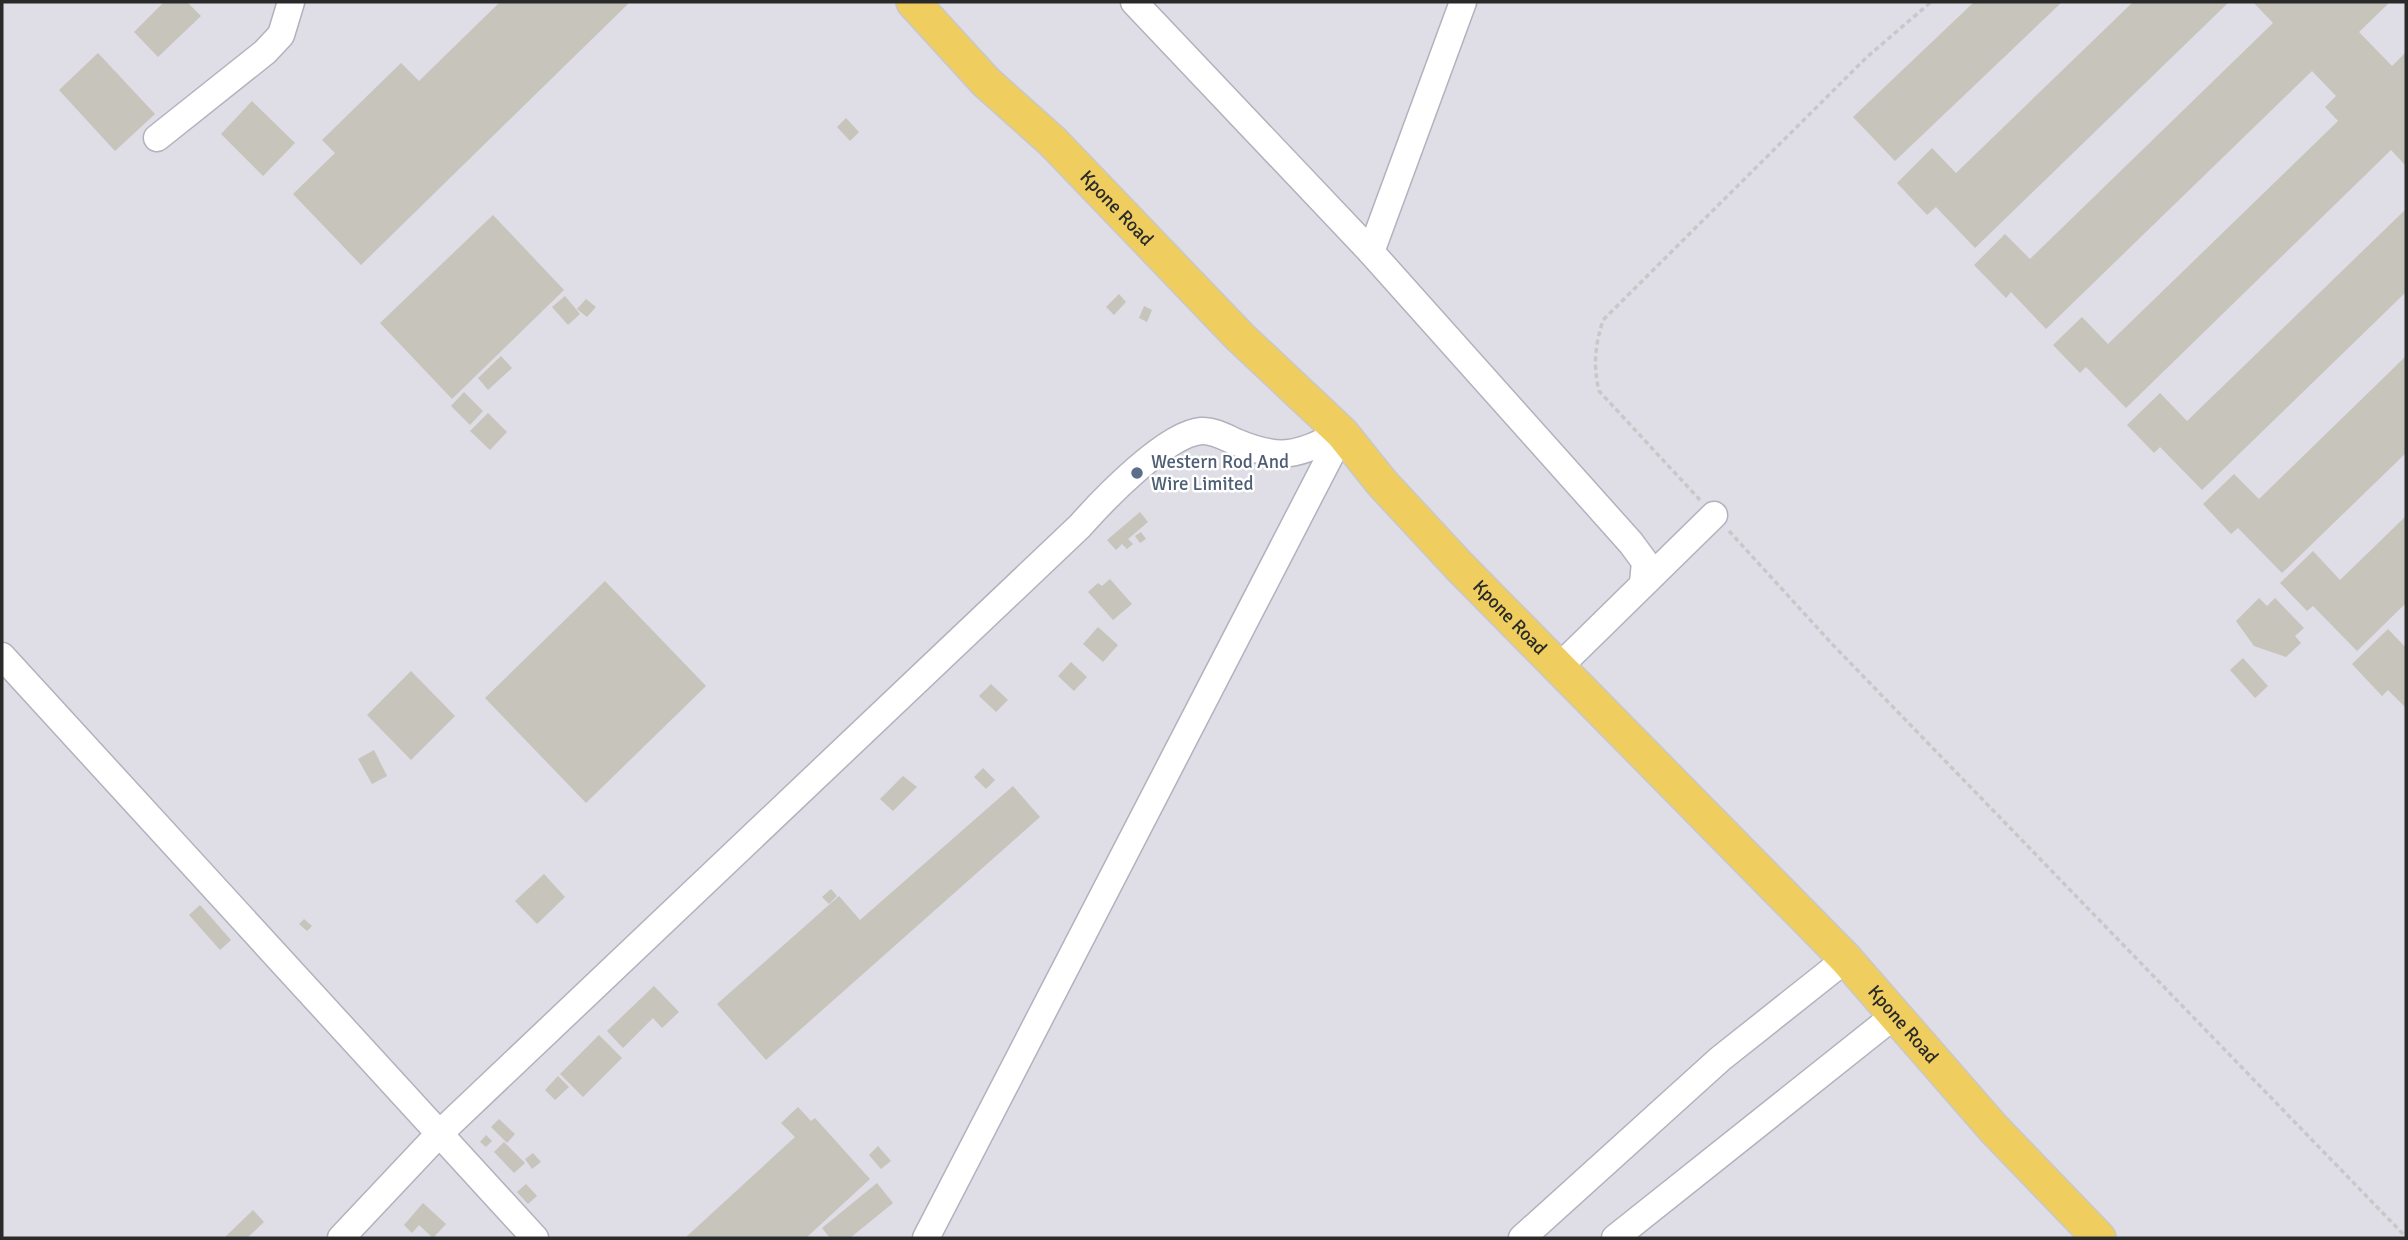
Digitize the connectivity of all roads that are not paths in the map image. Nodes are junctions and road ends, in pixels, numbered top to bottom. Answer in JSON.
{"nodes":[{"id":1,"x":291,"y":2,"type":"edge"},
{"id":2,"x":913,"y":2,"type":"edge"},
{"id":3,"x":1134,"y":2,"type":"edge"},
{"id":4,"x":1463,"y":2,"type":"edge"},
{"id":5,"x":157,"y":138,"type":"dead end"},
{"id":6,"x":1371,"y":252,"type":"junction"},
{"id":7,"x":1342,"y":433,"type":"junction"},
{"id":8,"x":1714,"y":515,"type":"road end"},
{"id":9,"x":1643,"y":583,"type":"junction"},
{"id":10,"x":2,"y":656,"type":"edge"},
{"id":11,"x":1560,"y":666,"type":"junction"},
{"id":12,"x":1846,"y":959,"type":"junction"},
{"id":13,"x":1895,"y":1015,"type":"junction"},
{"id":14,"x":438,"y":1135,"type":"junction"},
{"id":15,"x":1524,"y":1237,"type":"edge"},
{"id":16,"x":341,"y":1238,"type":"edge"},
{"id":17,"x":536,"y":1238,"type":"edge"},
{"id":18,"x":926,"y":1238,"type":"edge"},
{"id":19,"x":1615,"y":1238,"type":"edge"},
{"id":20,"x":2099,"y":1238,"type":"edge"}],
"edges":[{"from":1,"to":5,"type":"street"},
{"from":2,"to":7,"type":"main road","name":"Kpone Road"},
{"from":3,"to":6,"type":"street"},
{"from":4,"to":6,"type":"street"},
{"from":6,"to":9,"type":"street"},
{"from":7,"to":11,"type":"main road","name":"Kpone Road"},
{"from":7,"to":14,"type":"street"},
{"from":7,"to":18,"type":"street"},
{"from":8,"to":9,"type":"street"},
{"from":9,"to":11,"type":"street"},
{"from":10,"to":14,"type":"street"},
{"from":11,"to":12,"type":"main road","name":"Kpone Road"},
{"from":12,"to":13,"type":"main road","name":"Kpone Road"},
{"from":12,"to":15,"type":"street"},
{"from":13,"to":19,"type":"street"},
{"from":13,"to":20,"type":"main road","name":"Kpone Road"},
{"from":14,"to":16,"type":"street"},
{"from":14,"to":17,"type":"street"}]}
